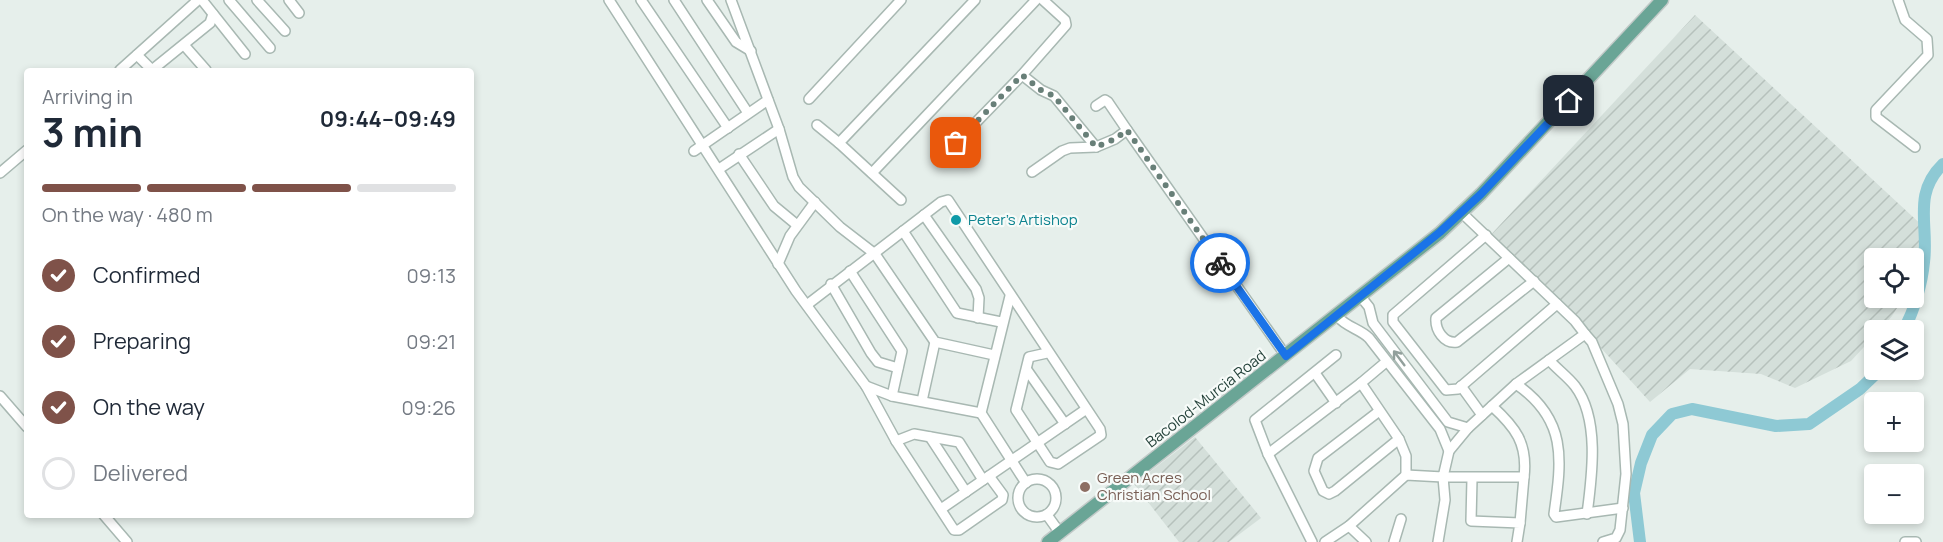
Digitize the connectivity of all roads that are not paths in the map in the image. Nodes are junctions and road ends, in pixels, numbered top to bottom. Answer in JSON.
{"nodes":[{"id":1,"x":200,"y":0,"type":"edge"},
{"id":2,"x":257,"y":0,"type":"edge"},
{"id":3,"x":289,"y":0,"type":"edge"},
{"id":4,"x":609,"y":0,"type":"edge"},
{"id":5,"x":642,"y":0,"type":"edge"},
{"id":6,"x":675,"y":0,"type":"edge"},
{"id":7,"x":720,"y":0,"type":"edge"},
{"id":8,"x":731,"y":0,"type":"edge"},
{"id":9,"x":901,"y":0,"type":"edge"},
{"id":10,"x":975,"y":0,"type":"edge"},
{"id":11,"x":1036,"y":0,"type":"edge"},
{"id":12,"x":1043,"y":0,"type":"edge"},
{"id":13,"x":1662,"y":0,"type":"edge"},
{"id":14,"x":1898,"y":0,"type":"edge"},
{"id":15,"x":232,"y":1,"type":"edge"},
{"id":16,"x":708,"y":2,"type":"edge"},
{"id":17,"x":266,"y":10,"type":"junction"},
{"id":18,"x":299,"y":13,"type":"dead end"},
{"id":19,"x":213,"y":14,"type":"junction"},
{"id":20,"x":250,"y":24,"type":"junction"},
{"id":21,"x":285,"y":31,"type":"dead end"},
{"id":22,"x":184,"y":45,"type":"junction"},
{"id":23,"x":270,"y":48,"type":"dead end"},
{"id":24,"x":751,"y":51,"type":"junction"},
{"id":25,"x":245,"y":54,"type":"dead end"},
{"id":26,"x":136,"y":55,"type":"junction"},
{"id":27,"x":122,"y":68,"type":"edge"},
{"id":28,"x":150,"y":68,"type":"edge"},
{"id":29,"x":155,"y":68,"type":"edge"},
{"id":30,"x":204,"y":68,"type":"edge"},
{"id":31,"x":1022,"y":75,"type":"junction"},
{"id":32,"x":809,"y":99,"type":"dead end"},
{"id":33,"x":768,"y":100,"type":"junction"},
{"id":34,"x":1096,"y":106,"type":"dead end"},
{"id":35,"x":748,"y":114,"type":"junction"},
{"id":36,"x":817,"y":125,"type":"dead end"},
{"id":37,"x":728,"y":128,"type":"junction"},
{"id":38,"x":779,"y":129,"type":"junction"},
{"id":39,"x":1127,"y":130,"type":"junction"},
{"id":40,"x":839,"y":143,"type":"junction"},
{"id":41,"x":956,"y":143,"type":"dead end"},
{"id":42,"x":704,"y":145,"type":"junction"},
{"id":43,"x":1096,"y":147,"type":"junction"},
{"id":44,"x":1915,"y":147,"type":"dead end"},
{"id":45,"x":694,"y":151,"type":"dead end"},
{"id":46,"x":24,"y":153,"type":"edge"},
{"id":47,"x":739,"y":154,"type":"junction"},
{"id":48,"x":719,"y":169,"type":"junction"},
{"id":49,"x":1032,"y":172,"type":"dead end"},
{"id":50,"x":0,"y":173,"type":"edge"},
{"id":51,"x":872,"y":173,"type":"junction"},
{"id":52,"x":901,"y":200,"type":"dead end"},
{"id":53,"x":815,"y":202,"type":"junction"},
{"id":54,"x":1461,"y":213,"type":"junction"},
{"id":55,"x":924,"y":215,"type":"junction"},
{"id":56,"x":797,"y":225,"type":"junction"},
{"id":57,"x":903,"y":231,"type":"junction"},
{"id":58,"x":1486,"y":235,"type":"junction"},
{"id":59,"x":875,"y":254,"type":"junction"},
{"id":60,"x":1509,"y":258,"type":"junction"},
{"id":61,"x":778,"y":264,"type":"junction"},
{"id":62,"x":850,"y":271,"type":"junction"},
{"id":63,"x":1534,"y":281,"type":"junction"},
{"id":64,"x":831,"y":284,"type":"junction"},
{"id":65,"x":1010,"y":296,"type":"junction"},
{"id":66,"x":1361,"y":297,"type":"junction"},
{"id":67,"x":808,"y":304,"type":"junction"},
{"id":68,"x":1557,"y":304,"type":"junction"},
{"id":69,"x":1337,"y":316,"type":"junction"},
{"id":70,"x":978,"y":318,"type":"junction"},
{"id":71,"x":1001,"y":322,"type":"junction"},
{"id":72,"x":1585,"y":334,"type":"junction"},
{"id":73,"x":935,"y":342,"type":"junction"},
{"id":74,"x":1388,"y":343,"type":"junction"},
{"id":75,"x":1378,"y":351,"type":"junction"},
{"id":76,"x":1047,"y":353,"type":"junction"},
{"id":77,"x":994,"y":355,"type":"junction"},
{"id":78,"x":1336,"y":355,"type":"dead end"},
{"id":79,"x":1286,"y":356,"type":"junction"},
{"id":80,"x":1549,"y":360,"type":"junction"},
{"id":81,"x":1386,"y":362,"type":"junction"},
{"id":82,"x":898,"y":368,"type":"junction"},
{"id":83,"x":1027,"y":370,"type":"junction"},
{"id":84,"x":1315,"y":373,"type":"junction"},
{"id":85,"x":1361,"y":383,"type":"junction"},
{"id":86,"x":1418,"y":384,"type":"junction"},
{"id":87,"x":1516,"y":384,"type":"junction"},
{"id":88,"x":866,"y":386,"type":"junction"},
{"id":89,"x":1461,"y":386,"type":"junction"},
{"id":90,"x":1410,"y":391,"type":"junction"},
{"id":91,"x":0,"y":396,"type":"edge"},
{"id":92,"x":892,"y":396,"type":"junction"},
{"id":93,"x":922,"y":401,"type":"junction"},
{"id":94,"x":1336,"y":403,"type":"junction"},
{"id":95,"x":1492,"y":406,"type":"junction"},
{"id":96,"x":1085,"y":410,"type":"junction"},
{"id":97,"x":1378,"y":412,"type":"junction"},
{"id":98,"x":981,"y":413,"type":"junction"},
{"id":99,"x":1482,"y":415,"type":"junction"},
{"id":100,"x":1448,"y":422,"type":"junction"},
{"id":101,"x":24,"y":424,"type":"edge"},
{"id":102,"x":1065,"y":424,"type":"junction"},
{"id":103,"x":1468,"y":428,"type":"junction"},
{"id":104,"x":1440,"y":429,"type":"junction"},
{"id":105,"x":930,"y":437,"type":"junction"},
{"id":106,"x":1399,"y":439,"type":"junction"},
{"id":107,"x":896,"y":441,"type":"junction"},
{"id":108,"x":1038,"y":442,"type":"junction"},
{"id":109,"x":1449,"y":451,"type":"junction"},
{"id":110,"x":1268,"y":454,"type":"junction"},
{"id":111,"x":1010,"y":462,"type":"junction"},
{"id":112,"x":1406,"y":476,"type":"junction"},
{"id":113,"x":1443,"y":477,"type":"junction"},
{"id":114,"x":1524,"y":477,"type":"junction"},
{"id":115,"x":986,"y":478,"type":"junction"},
{"id":116,"x":1472,"y":478,"type":"junction"},
{"id":117,"x":1026,"y":483,"type":"junction"},
{"id":118,"x":966,"y":492,"type":"junction"},
{"id":119,"x":1623,"y":508,"type":"junction"},
{"id":120,"x":941,"y":509,"type":"junction"},
{"id":121,"x":1587,"y":514,"type":"junction"},
{"id":122,"x":1047,"y":515,"type":"junction"},
{"id":123,"x":107,"y":518,"type":"edge"},
{"id":124,"x":1401,"y":519,"type":"dead end"},
{"id":125,"x":1520,"y":523,"type":"junction"},
{"id":126,"x":1349,"y":526,"type":"junction"},
{"id":127,"x":1059,"y":533,"type":"junction"},
{"id":128,"x":1360,"y":540,"type":"edge"},
{"id":129,"x":127,"y":542,"type":"edge"},
{"id":130,"x":1048,"y":542,"type":"edge"},
{"id":131,"x":1312,"y":542,"type":"edge"},
{"id":132,"x":1325,"y":542,"type":"edge"},
{"id":133,"x":1394,"y":542,"type":"edge"},
{"id":134,"x":1438,"y":542,"type":"edge"},
{"id":135,"x":1517,"y":542,"type":"edge"},
{"id":136,"x":1603,"y":542,"type":"edge"},
{"id":137,"x":1905,"y":542,"type":"edge"},
{"id":138,"x":1916,"y":542,"type":"edge"}],
"edges":[{"from":1,"to":19,"type":"street"},
{"from":1,"to":26,"type":"street"},
{"from":2,"to":17,"type":"street"},
{"from":3,"to":18,"type":"street"},
{"from":4,"to":42,"type":"street"},
{"from":5,"to":37,"type":"street"},
{"from":6,"to":35,"type":"street"},
{"from":7,"to":16,"type":"street"},
{"from":8,"to":24,"type":"street"},
{"from":9,"to":32,"type":"street"},
{"from":10,"to":40,"type":"street"},
{"from":11,"to":51,"type":"street"},
{"from":12,"to":31,"type":"street"},
{"from":13,"to":54,"type":"main road","name":"Bacolod-Murcia Road"},
{"from":14,"to":44,"type":"street"},
{"from":15,"to":20,"type":"street"},
{"from":16,"to":24,"type":"street"},
{"from":17,"to":20,"type":"street"},
{"from":17,"to":21,"type":"street"},
{"from":19,"to":22,"type":"street"},
{"from":19,"to":25,"type":"street"},
{"from":20,"to":23,"type":"street"},
{"from":22,"to":29,"type":"street"},
{"from":22,"to":30,"type":"street"},
{"from":24,"to":33,"type":"street"},
{"from":26,"to":27,"type":"street"},
{"from":26,"to":28,"type":"street"},
{"from":31,"to":41,"type":"street"},
{"from":31,"to":43,"type":"street"},
{"from":33,"to":35,"type":"street"},
{"from":33,"to":38,"type":"street"},
{"from":34,"to":39,"type":"street"},
{"from":35,"to":37,"type":"street"},
{"from":36,"to":40,"type":"street"},
{"from":37,"to":42,"type":"street"},
{"from":38,"to":47,"type":"street"},
{"from":38,"to":53,"type":"street"},
{"from":39,"to":43,"type":"street"},
{"from":39,"to":79,"type":"street"},
{"from":40,"to":51,"type":"street"},
{"from":42,"to":45,"type":"street"},
{"from":42,"to":48,"type":"street"},
{"from":43,"to":49,"type":"street"},
{"from":46,"to":50,"type":"street"},
{"from":47,"to":48,"type":"street"},
{"from":47,"to":56,"type":"street"},
{"from":48,"to":61,"type":"street"},
{"from":51,"to":52,"type":"street"},
{"from":53,"to":56,"type":"street"},
{"from":53,"to":59,"type":"street"},
{"from":54,"to":58,"type":"street"},
{"from":54,"to":66,"type":"main road","name":"Bacolod-Murcia Road"},
{"from":55,"to":57,"type":"street"},
{"from":55,"to":65,"type":"street"},
{"from":55,"to":70,"type":"street"},
{"from":56,"to":61,"type":"street"},
{"from":57,"to":59,"type":"street"},
{"from":57,"to":70,"type":"street"},
{"from":58,"to":60,"type":"street"},
{"from":58,"to":89,"type":"street"},
{"from":59,"to":62,"type":"street"},
{"from":59,"to":73,"type":"street"},
{"from":60,"to":63,"type":"street"},
{"from":60,"to":63,"type":"street"},
{"from":61,"to":67,"type":"street"},
{"from":62,"to":64,"type":"street"},
{"from":62,"to":82,"type":"street"},
{"from":63,"to":68,"type":"street"},
{"from":64,"to":67,"type":"street"},
{"from":64,"to":82,"type":"street"},
{"from":65,"to":71,"type":"street"},
{"from":65,"to":76,"type":"street"},
{"from":66,"to":69,"type":"main road","name":"Bacolod-Murcia Road"},
{"from":66,"to":74,"type":"street"},
{"from":67,"to":88,"type":"street"},
{"from":68,"to":72,"type":"street"},
{"from":68,"to":89,"type":"street"},
{"from":69,"to":75,"type":"street"},
{"from":69,"to":79,"type":"main road","name":"Bacolod-Murcia Road"},
{"from":70,"to":71,"type":"street"},
{"from":71,"to":77,"type":"street"},
{"from":72,"to":80,"type":"street"},
{"from":72,"to":119,"type":"street"},
{"from":73,"to":77,"type":"street"},
{"from":73,"to":93,"type":"street"},
{"from":74,"to":75,"type":"street"},
{"from":86,"to":74,"type":"street","one_way":true},
{"from":75,"to":81,"type":"street"},
{"from":76,"to":83,"type":"street"},
{"from":76,"to":96,"type":"street"},
{"from":77,"to":98,"type":"street"},
{"from":78,"to":84,"type":"street"},
{"from":79,"to":127,"type":"main road","name":"Bacolod-Murcia Road"},
{"from":80,"to":87,"type":"street"},
{"from":80,"to":121,"type":"street"},
{"from":81,"to":85,"type":"street"},
{"from":81,"to":90,"type":"street"},
{"from":82,"to":92,"type":"street"},
{"from":83,"to":102,"type":"street"},
{"from":83,"to":108,"type":"street"},
{"from":84,"to":94,"type":"street"},
{"from":84,"to":110,"type":"street"},
{"from":85,"to":94,"type":"street"},
{"from":85,"to":97,"type":"street"},
{"from":86,"to":90,"type":"street"},
{"from":86,"to":100,"type":"street"},
{"from":87,"to":95,"type":"street"},
{"from":87,"to":121,"type":"street"},
{"from":88,"to":92,"type":"street"},
{"from":88,"to":107,"type":"street"},
{"from":89,"to":99,"type":"street"},
{"from":90,"to":104,"type":"street"},
{"from":91,"to":101,"type":"street"},
{"from":92,"to":93,"type":"street"},
{"from":93,"to":98,"type":"street"},
{"from":94,"to":110,"type":"street"},
{"from":95,"to":99,"type":"street"},
{"from":95,"to":114,"type":"street"},
{"from":96,"to":102,"type":"street"},
{"from":96,"to":108,"type":"street"},
{"from":97,"to":106,"type":"street"},
{"from":97,"to":106,"type":"street"},
{"from":98,"to":111,"type":"street"},
{"from":99,"to":103,"type":"street"},
{"from":100,"to":103,"type":"street"},
{"from":100,"to":104,"type":"street"},
{"from":102,"to":108,"type":"street"},
{"from":103,"to":109,"type":"street"},
{"from":104,"to":109,"type":"street"},
{"from":105,"to":107,"type":"street"},
{"from":105,"to":115,"type":"street"},
{"from":105,"to":118,"type":"street"},
{"from":106,"to":112,"type":"street"},
{"from":107,"to":120,"type":"street"},
{"from":108,"to":111,"type":"street"},
{"from":109,"to":113,"type":"street"},
{"from":110,"to":131,"type":"street"},
{"from":111,"to":115,"type":"street"},
{"from":111,"to":117,"type":"street"},
{"from":112,"to":113,"type":"street"},
{"from":112,"to":126,"type":"street"},
{"from":113,"to":116,"type":"street"},
{"from":113,"to":134,"type":"street"},
{"from":114,"to":116,"type":"street"},
{"from":114,"to":125,"type":"street"},
{"from":115,"to":118,"type":"street"},
{"from":115,"to":120,"type":"street"},
{"from":116,"to":125,"type":"street"},
{"from":117,"to":122,"type":"street"},
{"from":117,"to":122,"type":"street"},
{"from":118,"to":120,"type":"street"},
{"from":119,"to":121,"type":"street"},
{"from":119,"to":136,"type":"street"},
{"from":122,"to":127,"type":"street"},
{"from":123,"to":129,"type":"street"},
{"from":124,"to":133,"type":"street"},
{"from":125,"to":135,"type":"street"},
{"from":126,"to":128,"type":"street"},
{"from":126,"to":132,"type":"street"},
{"from":127,"to":130,"type":"main road","name":"Bacolod-Murcia Road"},
{"from":137,"to":138,"type":"street"}]}
